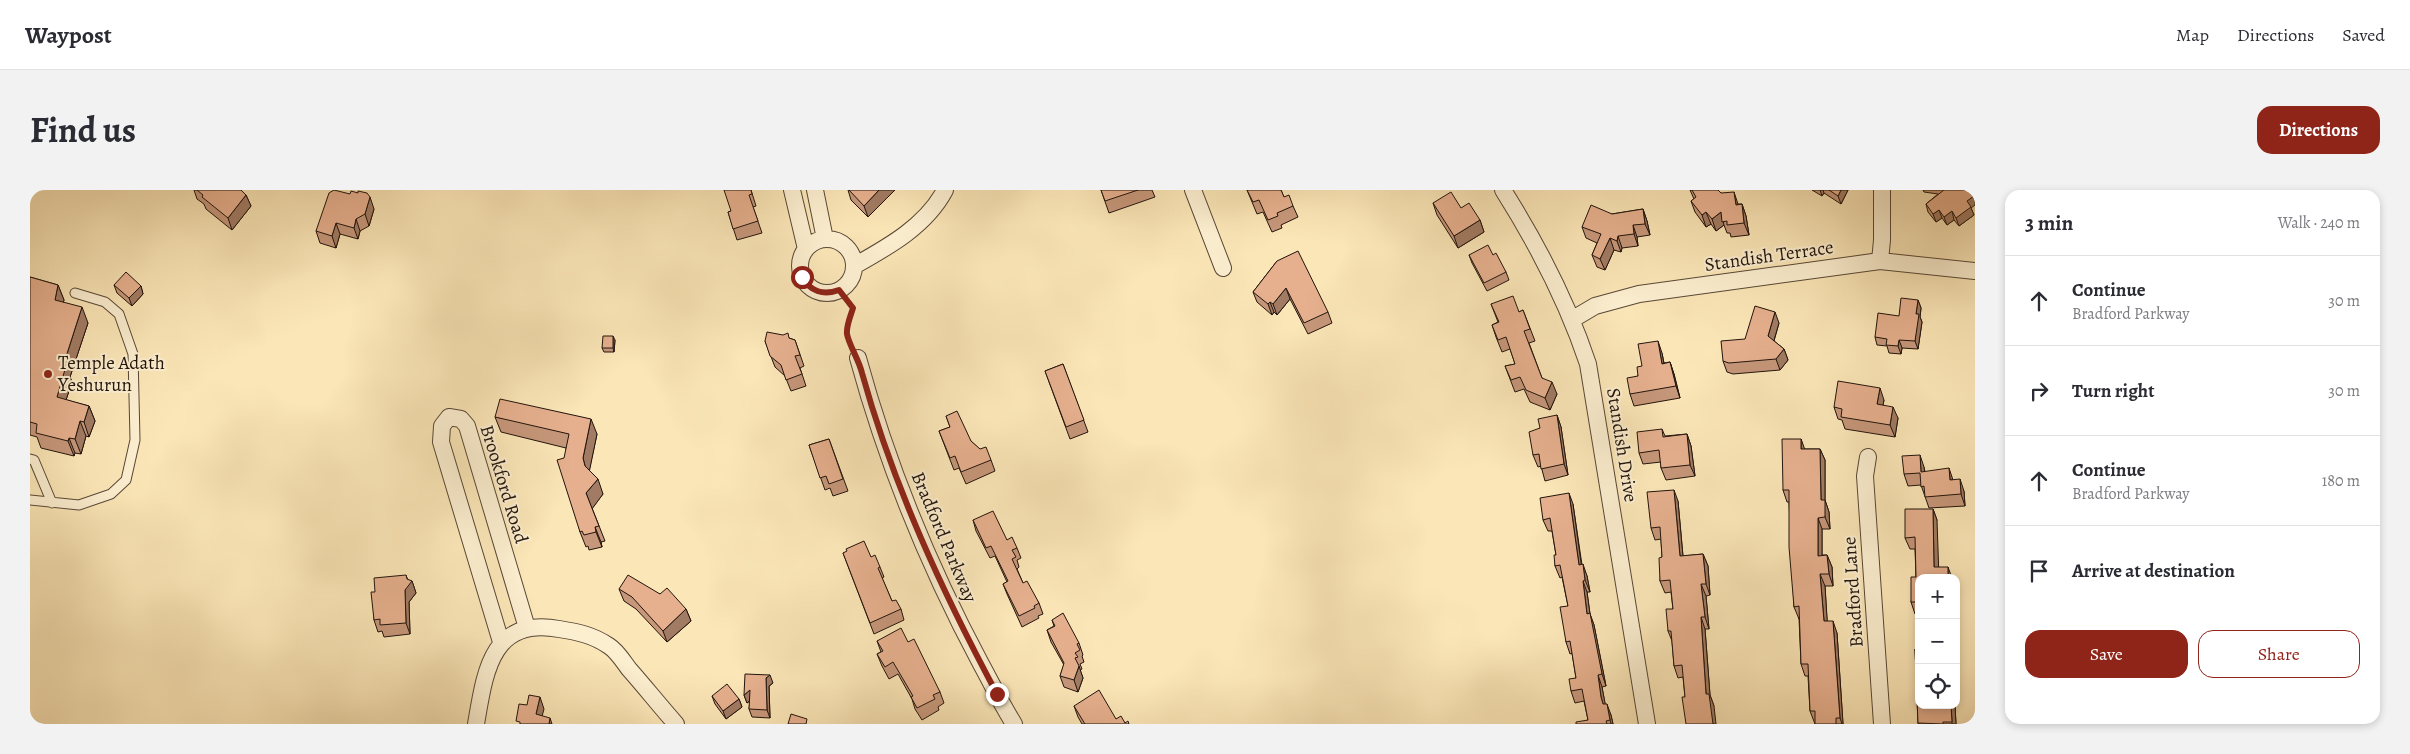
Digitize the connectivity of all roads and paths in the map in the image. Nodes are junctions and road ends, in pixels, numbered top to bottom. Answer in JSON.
{"nodes":[{"id":1,"x":792,"y":190,"type":"edge"},
{"id":2,"x":815,"y":190,"type":"edge"},
{"id":3,"x":945,"y":190,"type":"edge"},
{"id":4,"x":1193,"y":190,"type":"edge"},
{"id":5,"x":1503,"y":190,"type":"edge"},
{"id":6,"x":1882,"y":190,"type":"edge"},
{"id":7,"x":825,"y":239,"type":"junction"},
{"id":8,"x":806,"y":249,"type":"junction"},
{"id":9,"x":1880,"y":261,"type":"junction"},
{"id":10,"x":854,"y":266,"type":"junction"},
{"id":11,"x":1223,"y":268,"type":"dead end"},
{"id":12,"x":1975,"y":271,"type":"edge"},
{"id":13,"x":839,"y":290,"type":"junction"},
{"id":14,"x":75,"y":293,"type":"dead end"},
{"id":15,"x":1573,"y":319,"type":"junction"},
{"id":16,"x":858,"y":358,"type":"joint"},
{"id":17,"x":1868,"y":458,"type":"dead end"},
{"id":18,"x":30,"y":459,"type":"edge"},
{"id":19,"x":30,"y":500,"type":"edge"},
{"id":20,"x":52,"y":503,"type":"junction"},
{"id":21,"x":527,"y":628,"type":"junction"},
{"id":22,"x":502,"y":642,"type":"junction"},
{"id":23,"x":476,"y":724,"type":"edge"},
{"id":24,"x":676,"y":724,"type":"edge"},
{"id":25,"x":1014,"y":724,"type":"edge"},
{"id":26,"x":1647,"y":724,"type":"edge"},
{"id":27,"x":1882,"y":724,"type":"edge"}],
"edges":[{"from":1,"to":8,"type":"street"},
{"from":2,"to":7,"type":"street"},
{"from":3,"to":10,"type":"street"},
{"from":4,"to":11,"type":"street"},
{"from":5,"to":15,"type":"street","name":"Standish Drive"},
{"from":6,"to":9,"type":"street"},
{"from":7,"to":8,"type":"street"},
{"from":7,"to":10,"type":"street"},
{"from":8,"to":13,"type":"street"},
{"from":9,"to":12,"type":"street","name":"Standish Terrace"},
{"from":9,"to":15,"type":"street","name":"Standish Terrace"},
{"from":10,"to":13,"type":"street"},
{"from":13,"to":16,"type":"path"},
{"from":14,"to":20,"type":"lane"},
{"from":15,"to":26,"type":"street","name":"Standish Drive"},
{"from":16,"to":25,"type":"street","name":"Bradford Parkway"},
{"from":17,"to":27,"type":"street","name":"Bradford Lane"},
{"from":18,"to":20,"type":"lane"},
{"from":19,"to":20,"type":"lane"},
{"from":21,"to":22,"type":"street"},
{"from":21,"to":22,"type":"street","name":"Brookford Road"},
{"from":21,"to":24,"type":"street"},
{"from":22,"to":23,"type":"street"}]}
